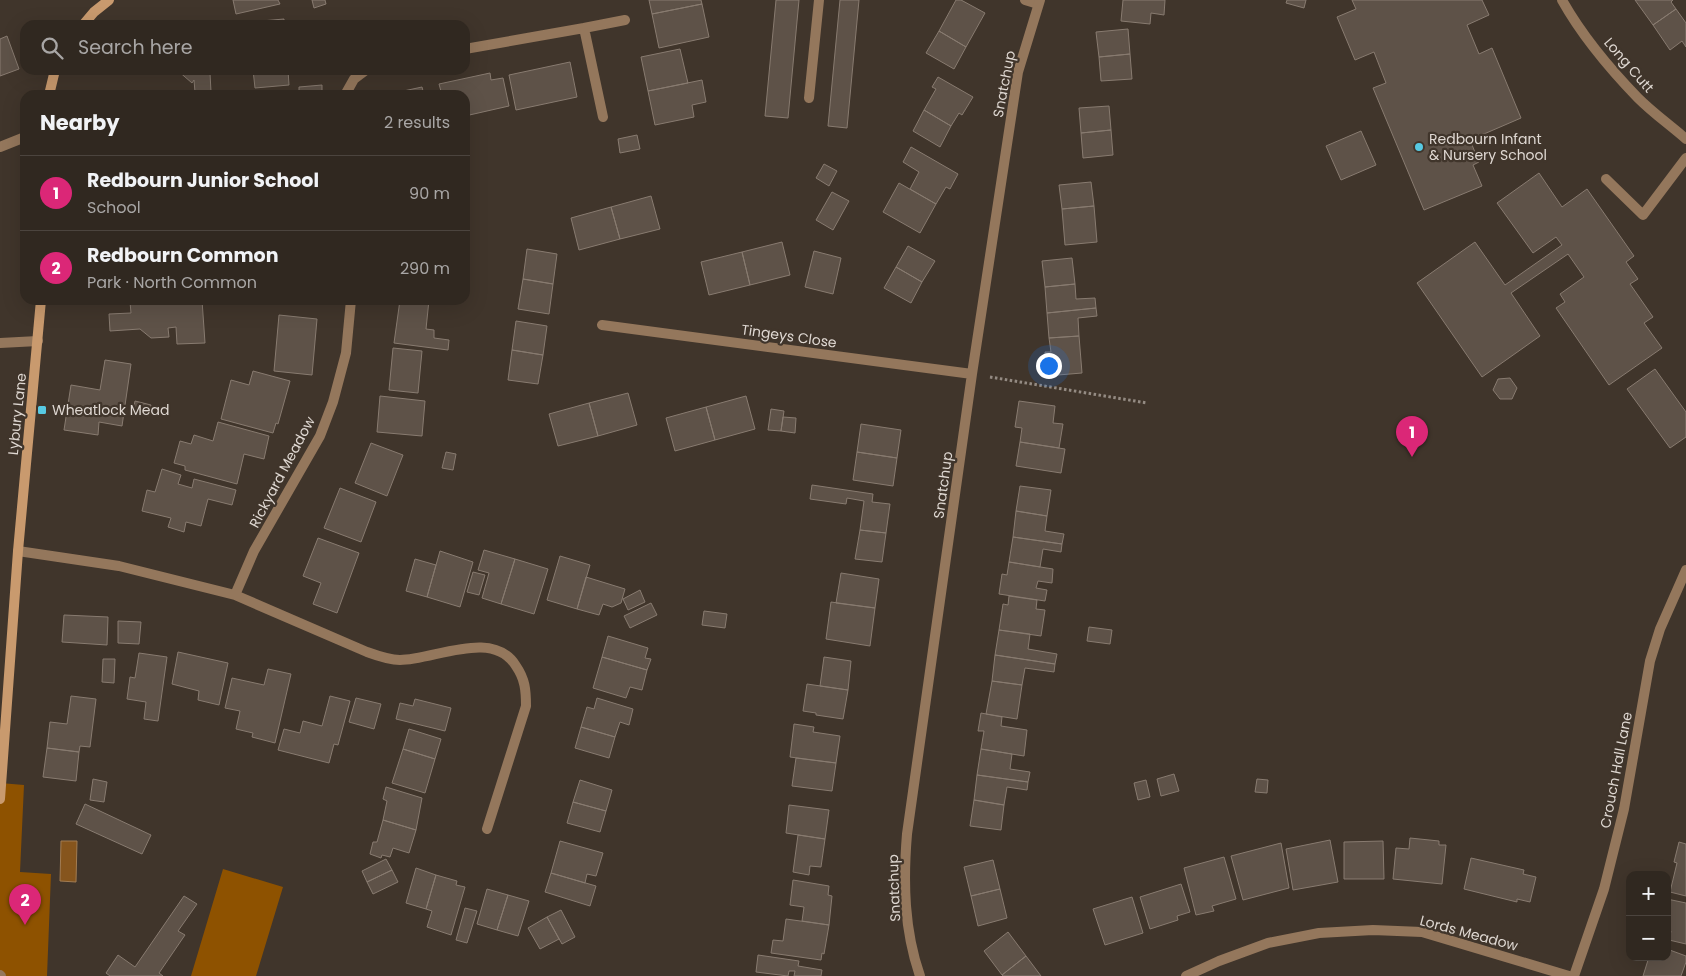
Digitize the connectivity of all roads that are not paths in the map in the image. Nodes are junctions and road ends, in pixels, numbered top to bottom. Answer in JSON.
{"nodes":[{"id":1,"x":109,"y":0,"type":"edge"},
{"id":2,"x":819,"y":0,"type":"edge"},
{"id":3,"x":1025,"y":0,"type":"edge"},
{"id":4,"x":1562,"y":0,"type":"edge"},
{"id":5,"x":1039,"y":2,"type":"edge"},
{"id":6,"x":87,"y":20,"type":"edge"},
{"id":7,"x":625,"y":20,"type":"dead end"},
{"id":8,"x":584,"y":28,"type":"junction"},
{"id":9,"x":470,"y":48,"type":"edge"},
{"id":10,"x":54,"y":75,"type":"edge"},
{"id":11,"x":359,"y":75,"type":"edge"},
{"id":12,"x":49,"y":90,"type":"edge"},
{"id":13,"x":348,"y":90,"type":"edge"},
{"id":14,"x":809,"y":98,"type":"dead end"},
{"id":15,"x":603,"y":117,"type":"dead end"},
{"id":16,"x":1686,"y":139,"type":"edge"},
{"id":17,"x":20,"y":140,"type":"edge"},
{"id":18,"x":0,"y":147,"type":"edge"},
{"id":19,"x":1686,"y":158,"type":"edge"},
{"id":20,"x":1606,"y":179,"type":"dead end"},
{"id":21,"x":41,"y":305,"type":"edge"},
{"id":22,"x":351,"y":305,"type":"edge"},
{"id":23,"x":602,"y":325,"type":"dead end"},
{"id":24,"x":38,"y":341,"type":"junction"},
{"id":25,"x":0,"y":343,"type":"edge"},
{"id":26,"x":972,"y":374,"type":"junction"},
{"id":27,"x":18,"y":551,"type":"junction"},
{"id":28,"x":1686,"y":570,"type":"edge"},
{"id":29,"x":235,"y":595,"type":"junction"},
{"id":30,"x":0,"y":800,"type":"edge"},
{"id":31,"x":487,"y":829,"type":"dead end"},
{"id":32,"x":920,"y":976,"type":"edge"},
{"id":33,"x":1186,"y":976,"type":"edge"},
{"id":34,"x":1569,"y":976,"type":"edge"},
{"id":35,"x":1574,"y":976,"type":"edge"}],
"edges":[{"from":1,"to":6,"type":"street"},
{"from":2,"to":14,"type":"street"},
{"from":3,"to":5,"type":"street"},
{"from":4,"to":16,"type":"street","name":"Long Cutt"},
{"from":5,"to":26,"type":"street","name":"Snatchup"},
{"from":7,"to":8,"type":"street"},
{"from":8,"to":9,"type":"street"},
{"from":8,"to":15,"type":"street"},
{"from":10,"to":12,"type":"street"},
{"from":11,"to":13,"type":"street"},
{"from":17,"to":18,"type":"street"},
{"from":19,"to":20,"type":"street"},
{"from":21,"to":24,"type":"street","name":"Lybury Lane"},
{"from":22,"to":29,"type":"street","name":"Rickyard Meadow"},
{"from":23,"to":26,"type":"street","name":"Tingeys Close"},
{"from":24,"to":25,"type":"street"},
{"from":24,"to":27,"type":"street","name":"Lybury Lane"},
{"from":26,"to":32,"type":"street","name":"Snatchup"},
{"from":27,"to":29,"type":"street"},
{"from":27,"to":30,"type":"street","name":"Lybury Lane"},
{"from":28,"to":35,"type":"street","name":"Crouch Hall Lane"},
{"from":29,"to":31,"type":"street"},
{"from":33,"to":34,"type":"street","name":"Lords Meadow"}]}
